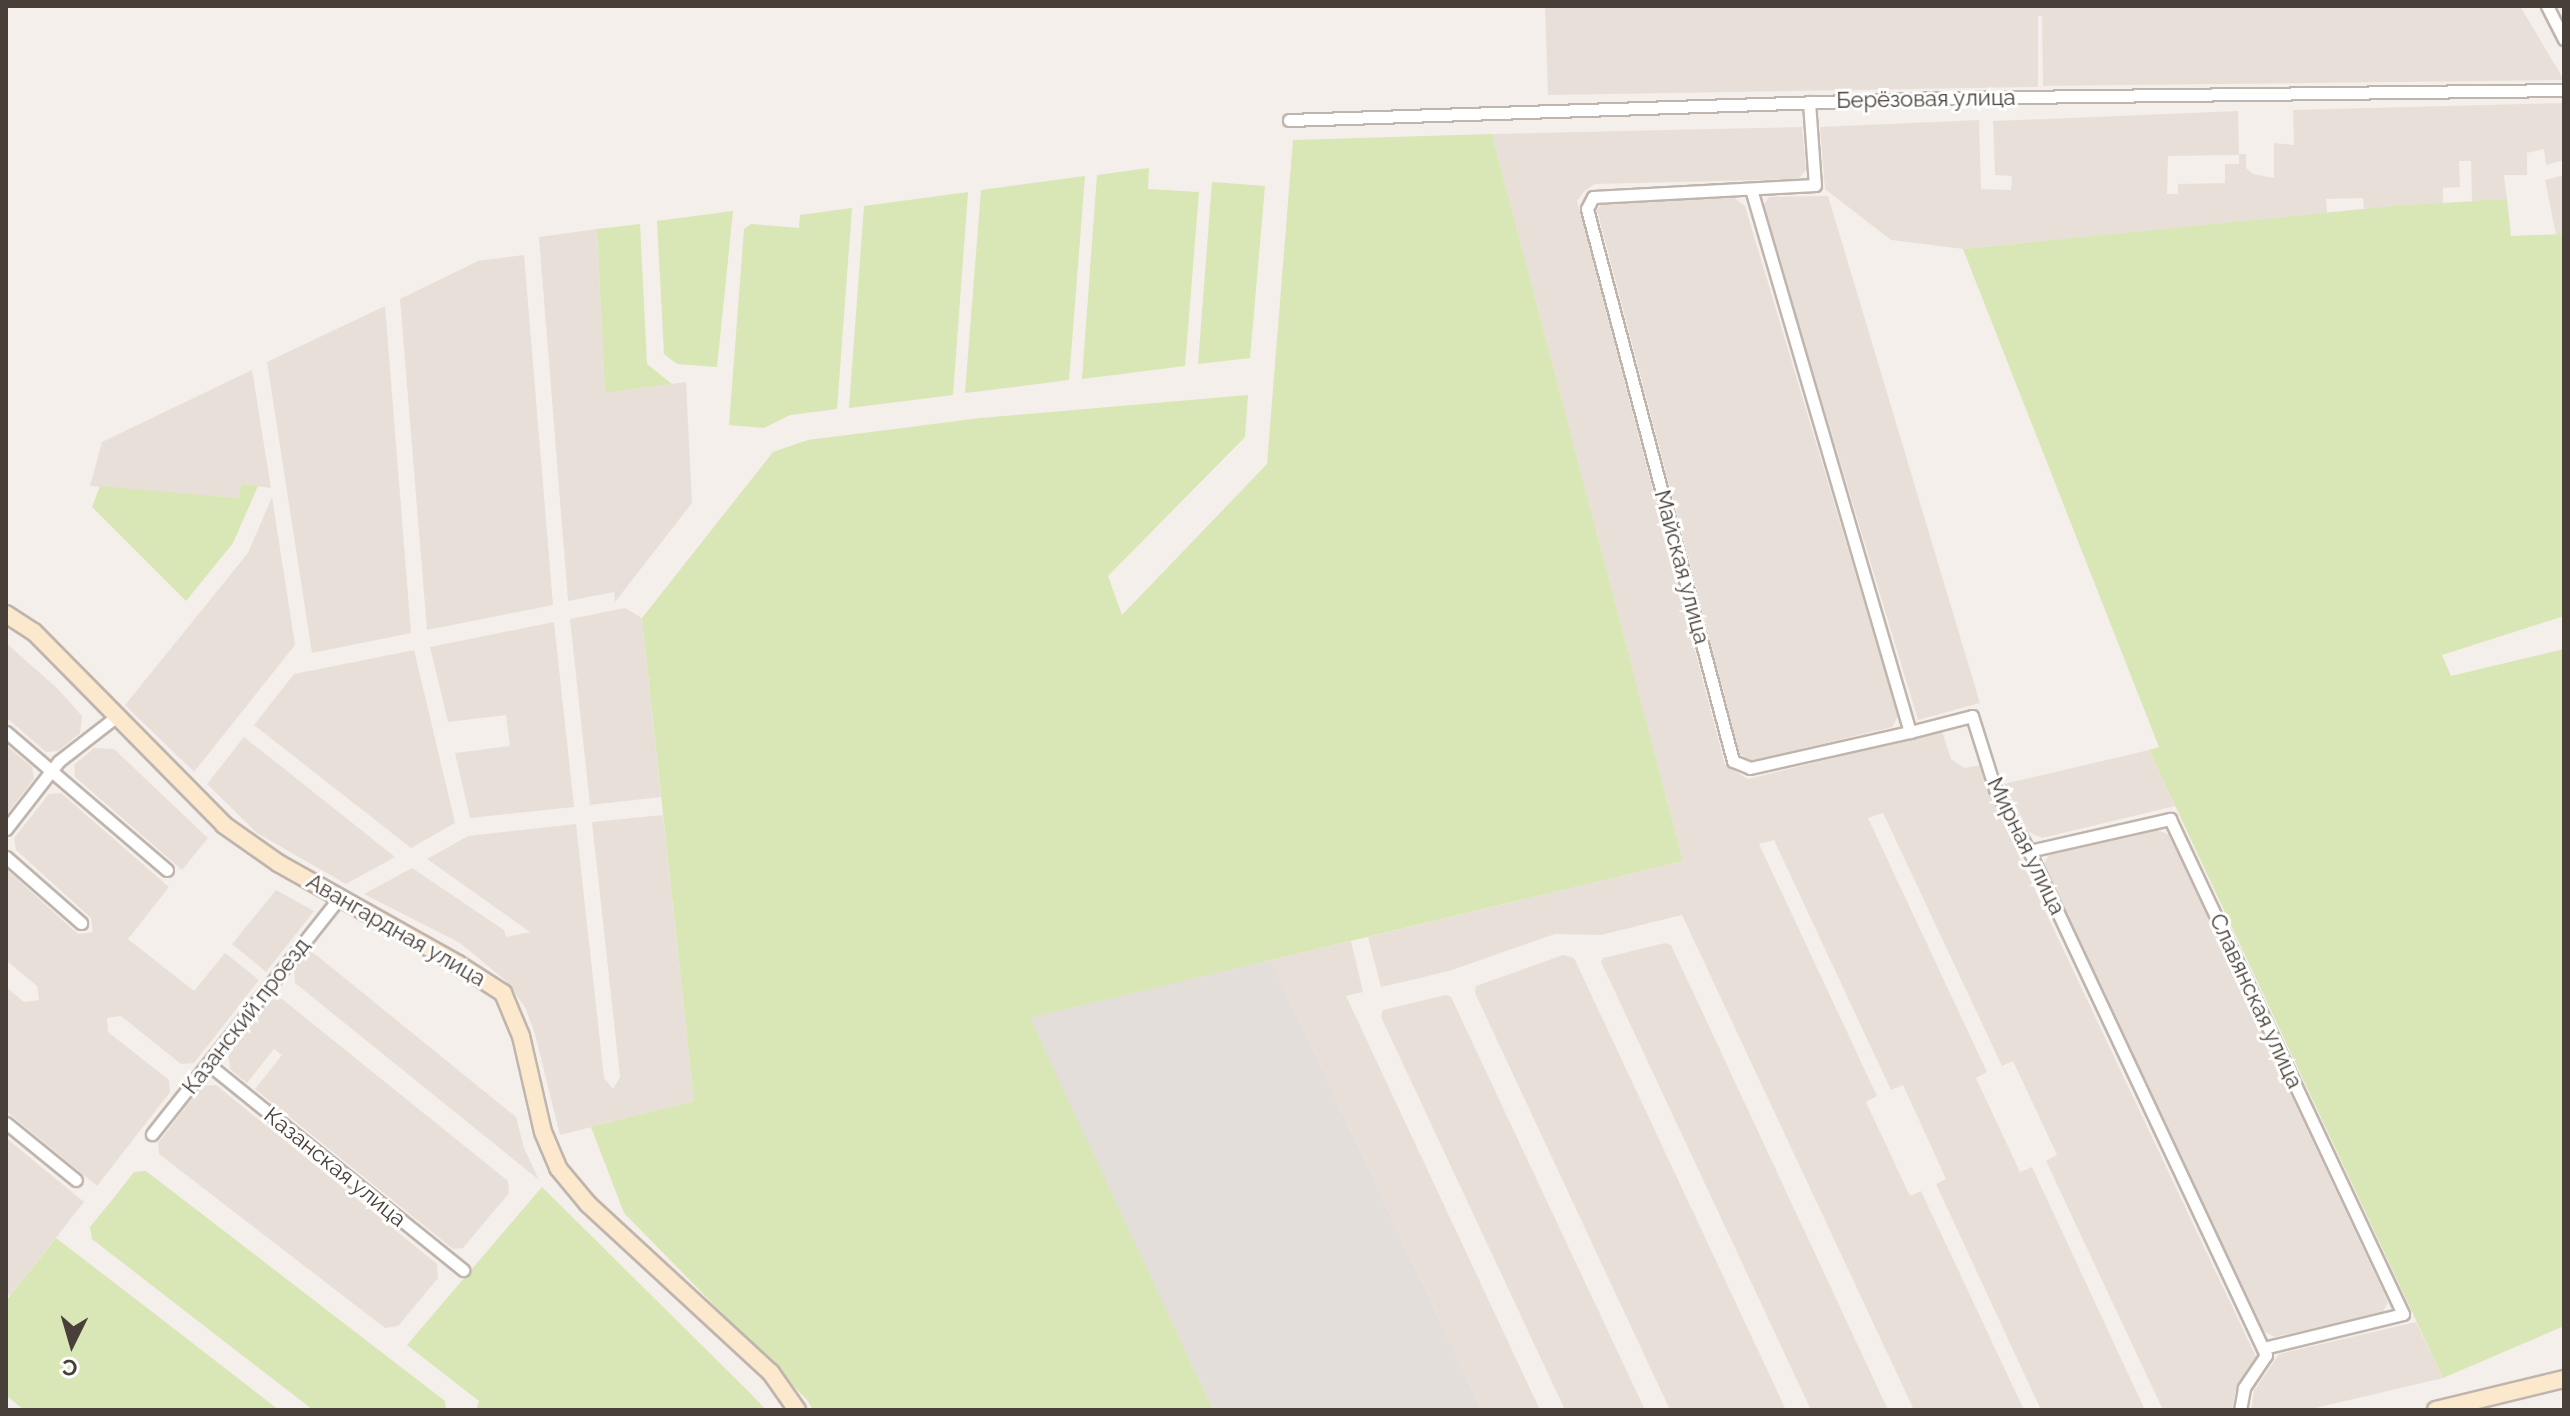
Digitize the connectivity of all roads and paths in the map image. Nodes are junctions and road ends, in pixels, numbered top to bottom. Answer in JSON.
{"nodes":[{"id":1,"x":2547,"y":6,"type":"edge"},
{"id":2,"x":2564,"y":39,"type":"edge"},
{"id":3,"x":2564,"y":90,"type":"edge"},
{"id":4,"x":1809,"y":102,"type":"junction"},
{"id":5,"x":1289,"y":120,"type":"dead end"},
{"id":6,"x":1751,"y":189,"type":"junction"},
{"id":7,"x":6,"y":614,"type":"edge"},
{"id":8,"x":117,"y":716,"type":"junction"},
{"id":9,"x":6,"y":732,"type":"edge"},
{"id":10,"x":1910,"y":732,"type":"junction"},
{"id":11,"x":51,"y":771,"type":"junction"},
{"id":12,"x":6,"y":829,"type":"edge"},
{"id":13,"x":2029,"y":851,"type":"junction"},
{"id":14,"x":6,"y":857,"type":"edge"},
{"id":15,"x":167,"y":870,"type":"dead end"},
{"id":16,"x":340,"y":897,"type":"junction"},
{"id":17,"x":81,"y":923,"type":"dead end"},
{"id":18,"x":208,"y":1064,"type":"junction"},
{"id":19,"x":6,"y":1123,"type":"edge"},
{"id":20,"x":152,"y":1134,"type":"dead end"},
{"id":21,"x":76,"y":1180,"type":"dead end"},
{"id":22,"x":463,"y":1270,"type":"dead end"},
{"id":23,"x":2263,"y":1348,"type":"junction"},
{"id":24,"x":2564,"y":1379,"type":"edge"},
{"id":25,"x":2476,"y":1405,"type":"edge"},
{"id":26,"x":797,"y":1410,"type":"edge"},
{"id":27,"x":2240,"y":1410,"type":"edge"},
{"id":28,"x":2436,"y":1410,"type":"edge"}],
"edges":[{"from":1,"to":2,"type":"street"},
{"from":3,"to":4,"type":"street","name":"Берёзовая улица"},
{"from":4,"to":5,"type":"street","name":"Берёзовая улица"},
{"from":4,"to":6,"type":"street"},
{"from":6,"to":10,"type":"street"},
{"from":6,"to":10,"type":"street","name":"Майская улица"},
{"from":7,"to":8,"type":"main road","name":"Авангардная улица"},
{"from":8,"to":11,"type":"street"},
{"from":8,"to":16,"type":"main road","name":"Авангардная улица"},
{"from":9,"to":11,"type":"street"},
{"from":10,"to":13,"type":"street","name":"Мирная улица"},
{"from":11,"to":12,"type":"street"},
{"from":11,"to":15,"type":"street"},
{"from":13,"to":23,"type":"street","name":"Мирная улица"},
{"from":13,"to":23,"type":"street","name":"Славянская улица"},
{"from":14,"to":17,"type":"street"},
{"from":16,"to":18,"type":"street","name":"Казанский проезд"},
{"from":16,"to":26,"type":"main road","name":"Авангардная улица"},
{"from":18,"to":20,"type":"street","name":"Казанский проезд"},
{"from":18,"to":22,"type":"street","name":"Казанская улица"},
{"from":19,"to":21,"type":"street"},
{"from":23,"to":27,"type":"street"},
{"from":24,"to":25,"type":"main road"},
{"from":25,"to":28,"type":"main road"}]}
